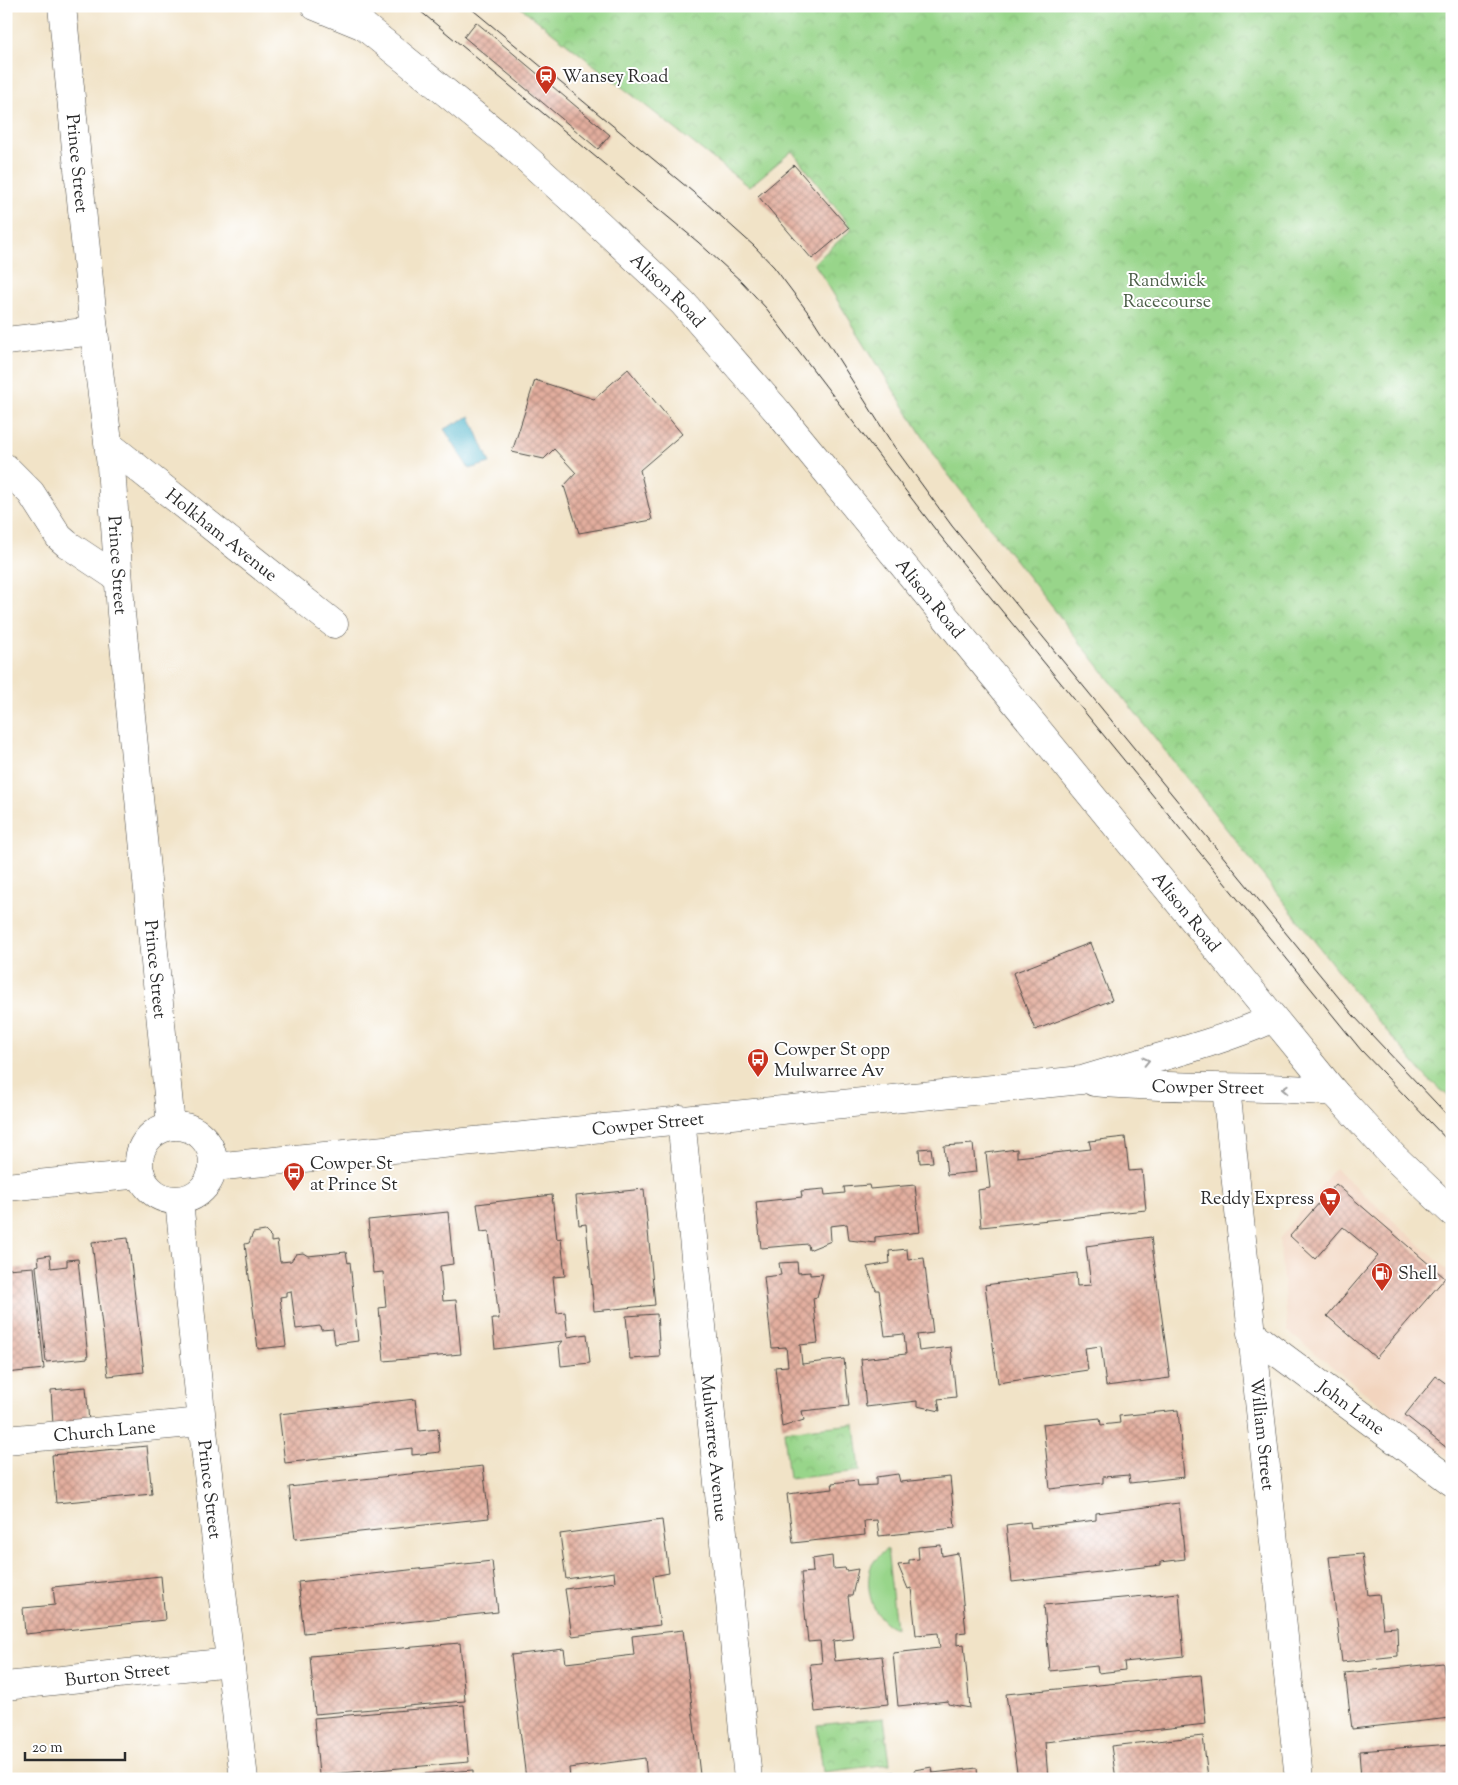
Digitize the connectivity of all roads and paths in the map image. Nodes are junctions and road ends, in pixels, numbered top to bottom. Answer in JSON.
{"nodes":[{"id":1,"x":62,"y":6,"type":"edge"},
{"id":2,"x":315,"y":6,"type":"edge"},
{"id":3,"x":347,"y":6,"type":"edge"},
{"id":4,"x":365,"y":27,"type":"junction"},
{"id":5,"x":94,"y":331,"type":"junction"},
{"id":6,"x":6,"y":340,"type":"edge"},
{"id":7,"x":109,"y":445,"type":"junction"},
{"id":8,"x":6,"y":468,"type":"edge"},
{"id":9,"x":118,"y":578,"type":"junction"},
{"id":10,"x":334,"y":624,"type":"dead end"},
{"id":11,"x":1272,"y":1019,"type":"junction"},
{"id":12,"x":1082,"y":1080,"type":"junction"},
{"id":13,"x":1226,"y":1088,"type":"junction"},
{"id":14,"x":1334,"y":1092,"type":"junction"},
{"id":15,"x":680,"y":1119,"type":"junction"},
{"id":16,"x":171,"y":1126,"type":"junction"},
{"id":17,"x":214,"y":1167,"type":"junction"},
{"id":18,"x":141,"y":1174,"type":"junction"},
{"id":19,"x":6,"y":1187,"type":"edge"},
{"id":20,"x":179,"y":1201,"type":"junction"},
{"id":21,"x":1452,"y":1212,"type":"edge"},
{"id":22,"x":1252,"y":1333,"type":"junction"},
{"id":23,"x":202,"y":1422,"type":"junction"},
{"id":24,"x":6,"y":1440,"type":"edge"},
{"id":25,"x":1452,"y":1482,"type":"edge"},
{"id":26,"x":230,"y":1662,"type":"junction"},
{"id":27,"x":6,"y":1686,"type":"edge"},
{"id":28,"x":244,"y":1779,"type":"edge"},
{"id":29,"x":748,"y":1779,"type":"edge"},
{"id":30,"x":1299,"y":1779,"type":"edge"}],
"edges":[{"from":1,"to":5,"type":"main road","name":"Prince Street"},
{"from":2,"to":4,"type":"main road","name":"Alison Road"},
{"from":3,"to":4,"type":"main road","name":"Alison Road"},
{"from":4,"to":11,"type":"main road","name":"Alison Road"},
{"from":5,"to":6,"type":"main road"},
{"from":5,"to":7,"type":"main road","name":"Prince Street"},
{"from":7,"to":9,"type":"main road","name":"Prince Street"},
{"from":7,"to":10,"type":"main road","name":"Holkham Avenue"},
{"from":8,"to":9,"type":"main road"},
{"from":9,"to":16,"type":"main road","name":"Prince Street"},
{"from":12,"to":11,"type":"main road","name":"Cowper Street","one_way":true},
{"from":11,"to":14,"type":"main road","name":"Alison Road"},
{"from":12,"to":13,"type":"main road","name":"Cowper Street"},
{"from":12,"to":15,"type":"main road","name":"Cowper Street"},
{"from":14,"to":13,"type":"main road","name":"Cowper Street","one_way":true},
{"from":13,"to":22,"type":"main road","name":"William Street"},
{"from":14,"to":21,"type":"main road","name":"Alison Road"},
{"from":15,"to":17,"type":"main road","name":"Cowper Street"},
{"from":15,"to":29,"type":"main road","name":"Mulwarree Avenue"},
{"from":16,"to":17,"type":"main road"},
{"from":16,"to":18,"type":"main road"},
{"from":17,"to":20,"type":"main road"},
{"from":18,"to":19,"type":"main road"},
{"from":18,"to":20,"type":"main road"},
{"from":20,"to":23,"type":"main road","name":"Prince Street"},
{"from":22,"to":25,"type":"main road","name":"John Lane"},
{"from":22,"to":30,"type":"main road","name":"William Street"},
{"from":23,"to":24,"type":"main road","name":"Church Lane"},
{"from":23,"to":26,"type":"main road","name":"Prince Street"},
{"from":26,"to":27,"type":"main road","name":"Burton Street"},
{"from":26,"to":28,"type":"main road","name":"Prince Street"}]}
